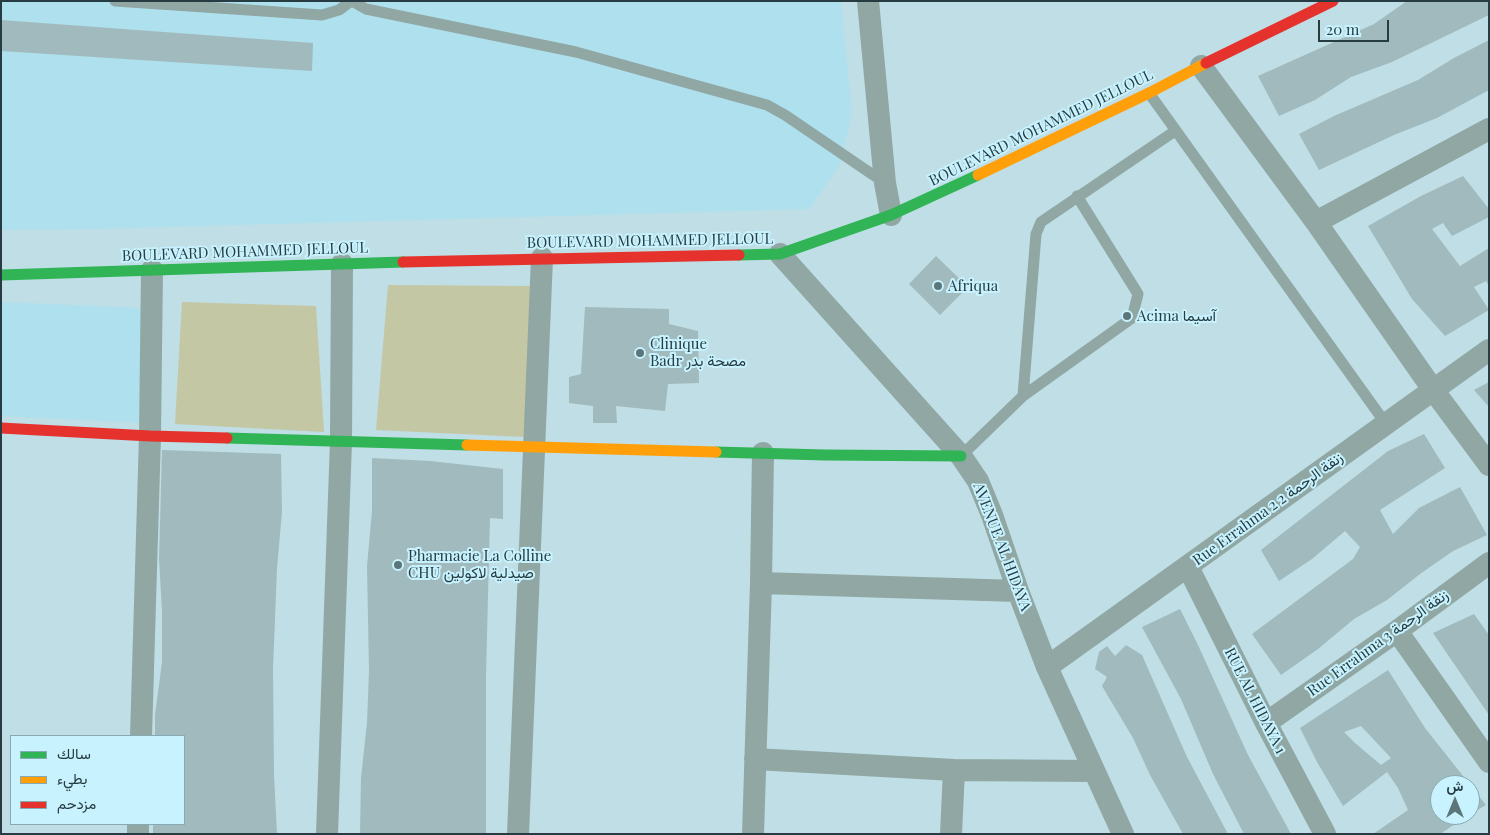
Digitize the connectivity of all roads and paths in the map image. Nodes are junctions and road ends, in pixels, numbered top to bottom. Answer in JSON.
{"nodes":[{"id":1,"x":115,"y":1,"type":"edge"},
{"id":2,"x":351,"y":1,"type":"edge"},
{"id":3,"x":868,"y":1,"type":"edge"},
{"id":4,"x":1333,"y":1,"type":"edge"},
{"id":5,"x":1201,"y":66,"type":"junction"},
{"id":6,"x":1149,"y":93,"type":"junction"},
{"id":7,"x":1489,"y":129,"type":"edge"},
{"id":8,"x":1175,"y":131,"type":"junction"},
{"id":9,"x":885,"y":183,"type":"junction"},
{"id":10,"x":1077,"y":196,"type":"junction"},
{"id":11,"x":890,"y":215,"type":"junction"},
{"id":12,"x":1316,"y":222,"type":"junction"},
{"id":13,"x":780,"y":254,"type":"junction"},
{"id":14,"x":542,"y":258,"type":"junction"},
{"id":15,"x":342,"y":264,"type":"junction"},
{"id":16,"x":152,"y":270,"type":"junction"},
{"id":17,"x":1,"y":275,"type":"edge"},
{"id":18,"x":1489,"y":350,"type":"edge"},
{"id":19,"x":1434,"y":391,"type":"junction"},
{"id":20,"x":1023,"y":396,"type":"junction"},
{"id":21,"x":1386,"y":424,"type":"junction"},
{"id":22,"x":1,"y":428,"type":"edge"},
{"id":23,"x":150,"y":436,"type":"junction"},
{"id":24,"x":341,"y":441,"type":"junction"},
{"id":25,"x":533,"y":446,"type":"junction"},
{"id":26,"x":763,"y":453,"type":"junction"},
{"id":27,"x":961,"y":456,"type":"junction"},
{"id":28,"x":1489,"y":465,"type":"edge"},
{"id":29,"x":1489,"y":563,"type":"edge"},
{"id":30,"x":1188,"y":567,"type":"junction"},
{"id":31,"x":761,"y":583,"type":"junction"},
{"id":32,"x":1018,"y":591,"type":"junction"},
{"id":33,"x":1397,"y":631,"type":"junction"},
{"id":34,"x":1047,"y":667,"type":"junction"},
{"id":35,"x":1266,"y":722,"type":"junction"},
{"id":36,"x":141,"y":735,"type":"edge"},
{"id":37,"x":755,"y":760,"type":"junction"},
{"id":38,"x":1489,"y":762,"type":"edge"},
{"id":39,"x":954,"y":770,"type":"junction"},
{"id":40,"x":1094,"y":771,"type":"junction"},
{"id":41,"x":327,"y":834,"type":"edge"},
{"id":42,"x":518,"y":834,"type":"edge"},
{"id":43,"x":753,"y":834,"type":"edge"},
{"id":44,"x":951,"y":834,"type":"edge"},
{"id":45,"x":1123,"y":834,"type":"edge"},
{"id":46,"x":1325,"y":834,"type":"edge"}],
"edges":[{"from":1,"to":2,"type":"lane"},
{"from":2,"to":9,"type":"lane"},
{"from":3,"to":9,"type":"street"},
{"from":4,"to":5,"type":"street","name":"BOULEVARD MOHAMMED JELLOUL"},
{"from":5,"to":6,"type":"street","name":"BOULEVARD MOHAMMED JELLOUL"},
{"from":5,"to":12,"type":"street"},
{"from":6,"to":8,"type":"lane"},
{"from":6,"to":11,"type":"street","name":"BOULEVARD MOHAMMED JELLOUL"},
{"from":7,"to":12,"type":"street"},
{"from":8,"to":10,"type":"lane"},
{"from":8,"to":21,"type":"lane"},
{"from":9,"to":11,"type":"street"},
{"from":10,"to":20,"type":"lane"},
{"from":10,"to":20,"type":"lane"},
{"from":11,"to":13,"type":"street","name":"BOULEVARD MOHAMMED JELLOUL"},
{"from":12,"to":19,"type":"street"},
{"from":13,"to":14,"type":"street","name":"BOULEVARD MOHAMMED JELLOUL"},
{"from":13,"to":27,"type":"street","name":"AVENUE AL HIDAYA"},
{"from":14,"to":15,"type":"street","name":"BOULEVARD MOHAMMED JELLOUL"},
{"from":14,"to":25,"type":"street"},
{"from":15,"to":16,"type":"street","name":"BOULEVARD MOHAMMED JELLOUL"},
{"from":15,"to":24,"type":"street"},
{"from":16,"to":17,"type":"street","name":"BOULEVARD MOHAMMED JELLOUL"},
{"from":16,"to":23,"type":"street"},
{"from":18,"to":19,"type":"street","name":"Rue Errahma 2 2 زنقة الرحمة"},
{"from":19,"to":21,"type":"street","name":"Rue Errahma 2 2 زنقة الرحمة"},
{"from":19,"to":28,"type":"street"},
{"from":20,"to":27,"type":"lane"},
{"from":21,"to":30,"type":"street","name":"Rue Errahma 2 2 زنقة الرحمة"},
{"from":22,"to":23,"type":"street"},
{"from":23,"to":24,"type":"street"},
{"from":23,"to":36,"type":"street"},
{"from":24,"to":25,"type":"street"},
{"from":24,"to":41,"type":"street"},
{"from":25,"to":26,"type":"street"},
{"from":25,"to":42,"type":"street"},
{"from":26,"to":27,"type":"street"},
{"from":26,"to":31,"type":"street"},
{"from":27,"to":32,"type":"street","name":"AVENUE AL HIDAYA"},
{"from":29,"to":33,"type":"street","name":"Rue Errahma 3 زنقة الرحمة"},
{"from":30,"to":34,"type":"street","name":"Rue Errahma 2 2 زنقة الرحمة"},
{"from":30,"to":35,"type":"street","name":"RUE AL HIDAYA 1"},
{"from":31,"to":32,"type":"street"},
{"from":31,"to":37,"type":"street"},
{"from":32,"to":34,"type":"street","name":"AVENUE AL HIDAYA"},
{"from":33,"to":35,"type":"street","name":"Rue Errahma 3 زنقة الرحمة"},
{"from":33,"to":38,"type":"street"},
{"from":34,"to":40,"type":"street","name":"AVENUE AL HIDAYA"},
{"from":35,"to":46,"type":"street","name":"RUE AL HIDAYA 1"},
{"from":37,"to":39,"type":"street"},
{"from":37,"to":43,"type":"street"},
{"from":39,"to":40,"type":"street"},
{"from":39,"to":44,"type":"street"},
{"from":40,"to":45,"type":"street","name":"AVENUE AL HIDAYA"}]}
